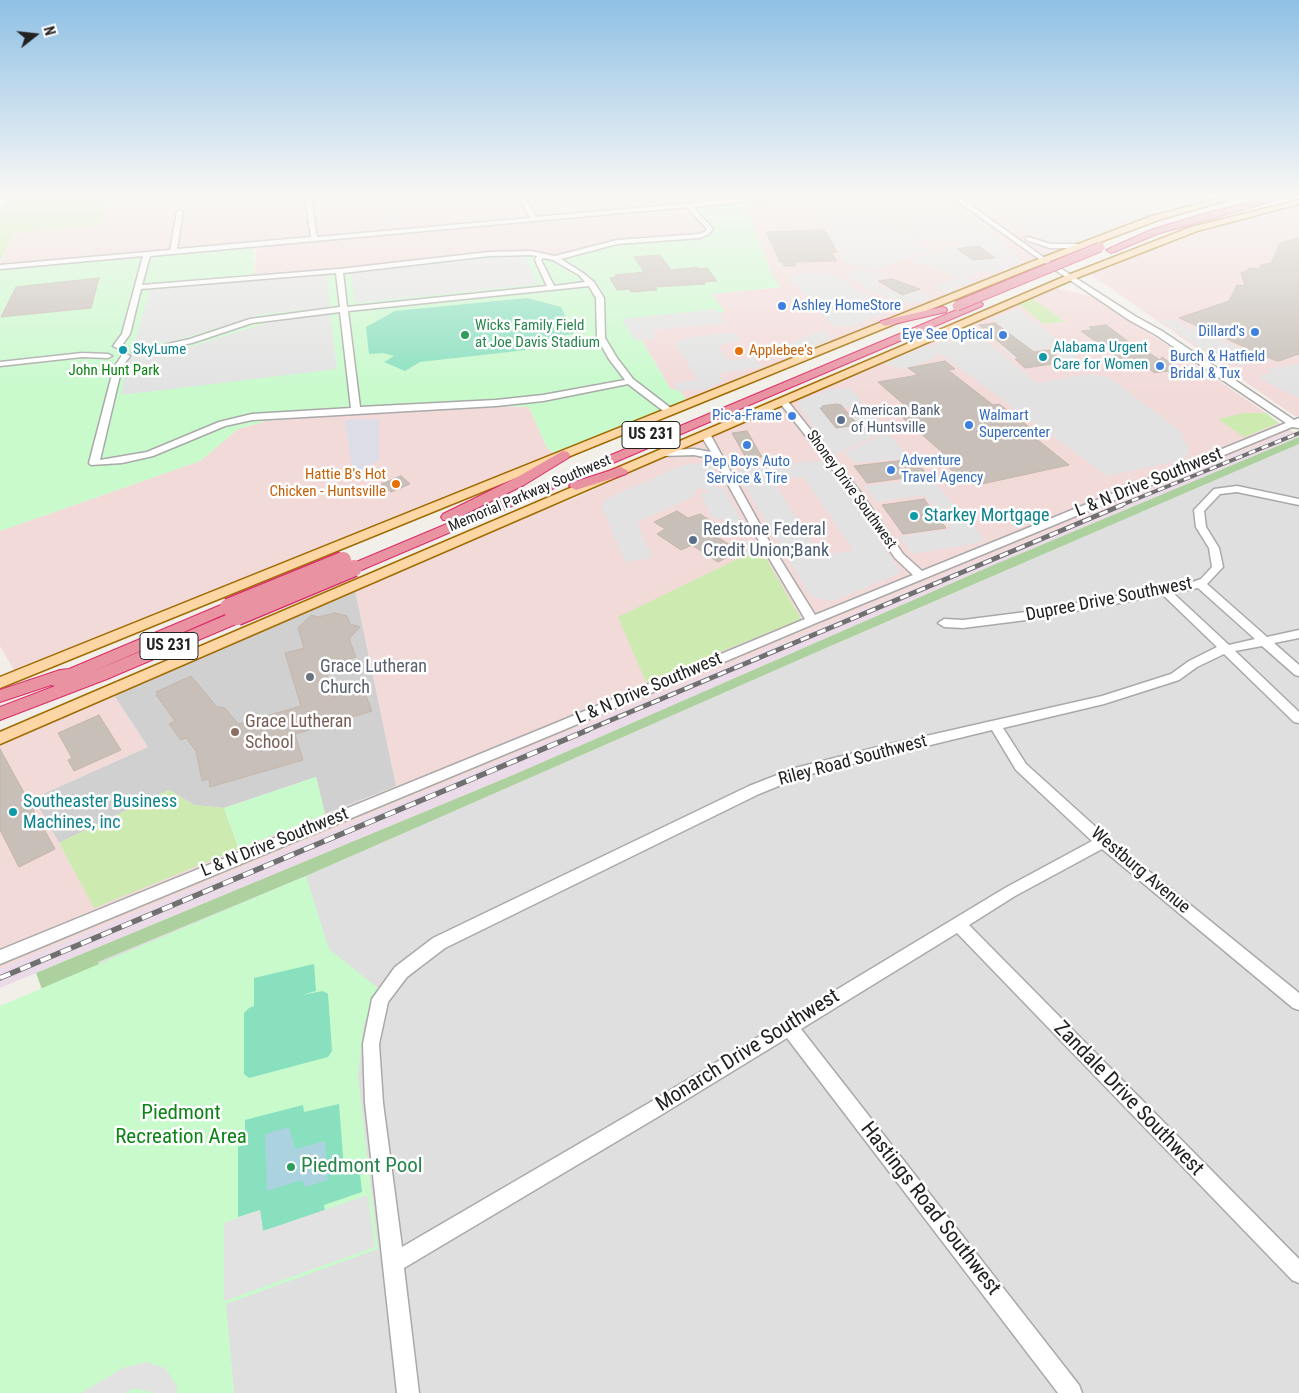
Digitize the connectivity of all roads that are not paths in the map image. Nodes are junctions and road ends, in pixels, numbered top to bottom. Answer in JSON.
{"nodes":[{"id":1,"x":56,"y":261,"type":"edge"},
{"id":2,"x":145,"y":261,"type":"edge"},
{"id":3,"x":423,"y":261,"type":"edge"},
{"id":4,"x":538,"y":261,"type":"edge"},
{"id":5,"x":560,"y":261,"type":"edge"},
{"id":6,"x":1031,"y":261,"type":"edge"},
{"id":7,"x":1041,"y":261,"type":"edge"},
{"id":8,"x":1046,"y":261,"type":"edge"},
{"id":9,"x":1058,"y":261,"type":"edge"},
{"id":10,"x":1066,"y":261,"type":"edge"},
{"id":11,"x":1080,"y":261,"type":"edge"},
{"id":12,"x":1084,"y":261,"type":"edge"},
{"id":13,"x":1112,"y":261,"type":"edge"},
{"id":14,"x":1107,"y":263,"type":"junction"},
{"id":15,"x":1034,"y":264,"type":"junction"},
{"id":16,"x":0,"y":266,"type":"edge"},
{"id":17,"x":1021,"y":269,"type":"junction"},
{"id":18,"x":339,"y":270,"type":"junction"},
{"id":19,"x":1076,"y":276,"type":"junction"},
{"id":20,"x":591,"y":284,"type":"junction"},
{"id":21,"x":1055,"y":284,"type":"junction"},
{"id":22,"x":139,"y":287,"type":"junction"},
{"id":23,"x":1084,"y":287,"type":"junction"},
{"id":24,"x":551,"y":288,"type":"junction"},
{"id":25,"x":978,"y":304,"type":"junction"},
{"id":26,"x":957,"y":306,"type":"junction"},
{"id":27,"x":344,"y":308,"type":"junction"},
{"id":28,"x":1126,"y":314,"type":"junction"},
{"id":29,"x":1142,"y":317,"type":"junction"},
{"id":30,"x":885,"y":323,"type":"junction"},
{"id":31,"x":1159,"y":333,"type":"junction"},
{"id":32,"x":126,"y":334,"type":"junction"},
{"id":33,"x":931,"y":338,"type":"junction"},
{"id":34,"x":114,"y":347,"type":"junction"},
{"id":35,"x":134,"y":348,"type":"junction"},
{"id":36,"x":82,"y":355,"type":"junction"},
{"id":37,"x":109,"y":356,"type":"junction"},
{"id":38,"x":126,"y":356,"type":"junction"},
{"id":39,"x":0,"y":364,"type":"edge"},
{"id":40,"x":118,"y":367,"type":"junction"},
{"id":41,"x":630,"y":381,"type":"junction"},
{"id":42,"x":783,"y":402,"type":"junction"},
{"id":43,"x":356,"y":410,"type":"junction"},
{"id":44,"x":669,"y":412,"type":"junction"},
{"id":45,"x":1297,"y":424,"type":"edge"},
{"id":46,"x":705,"y":434,"type":"junction"},
{"id":47,"x":662,"y":453,"type":"junction"},
{"id":48,"x":563,"y":455,"type":"junction"},
{"id":49,"x":719,"y":457,"type":"junction"},
{"id":50,"x":621,"y":471,"type":"junction"},
{"id":51,"x":1299,"y":502,"type":"edge"},
{"id":52,"x":494,"y":509,"type":"junction"},
{"id":53,"x":448,"y":517,"type":"junction"},
{"id":54,"x":310,"y":557,"type":"junction"},
{"id":55,"x":353,"y":570,"type":"junction"},
{"id":56,"x":921,"y":576,"type":"junction"},
{"id":57,"x":1199,"y":584,"type":"junction"},
{"id":58,"x":235,"y":587,"type":"junction"},
{"id":59,"x":1164,"y":591,"type":"junction"},
{"id":60,"x":272,"y":620,"type":"junction"},
{"id":61,"x":812,"y":620,"type":"junction"},
{"id":62,"x":944,"y":624,"type":"dead end"},
{"id":63,"x":1299,"y":634,"type":"edge"},
{"id":64,"x":1263,"y":641,"type":"junction"},
{"id":65,"x":1226,"y":650,"type":"junction"},
{"id":66,"x":93,"y":671,"type":"junction"},
{"id":67,"x":1299,"y":672,"type":"edge"},
{"id":68,"x":0,"y":683,"type":"edge"},
{"id":69,"x":0,"y":696,"type":"edge"},
{"id":70,"x":0,"y":706,"type":"edge"},
{"id":71,"x":0,"y":714,"type":"edge"},
{"id":72,"x":1299,"y":719,"type":"edge"},
{"id":73,"x":995,"y":726,"type":"junction"},
{"id":74,"x":0,"y":727,"type":"edge"},
{"id":75,"x":0,"y":738,"type":"edge"},
{"id":76,"x":1103,"y":842,"type":"junction"},
{"id":77,"x":958,"y":924,"type":"junction"},
{"id":78,"x":0,"y":957,"type":"edge"},
{"id":79,"x":1299,"y":1003,"type":"edge"},
{"id":80,"x":788,"y":1026,"type":"junction"},
{"id":81,"x":394,"y":1263,"type":"junction"},
{"id":82,"x":1299,"y":1274,"type":"edge"},
{"id":83,"x":408,"y":1393,"type":"edge"},
{"id":84,"x":1071,"y":1393,"type":"edge"}],
"edges":[{"from":1,"to":16,"type":"street"},
{"from":2,"to":22,"type":"street"},
{"from":3,"to":18,"type":"street"},
{"from":4,"to":24,"type":"street"},
{"from":5,"to":20,"type":"street"},
{"from":6,"to":15,"type":"street"},
{"from":7,"to":15,"type":"main road"},
{"from":8,"to":19,"type":"street"},
{"from":9,"to":19,"type":"street"},
{"from":10,"to":26,"type":"highway","name":"Memorial Parkway Southwest","number":"US 231","bridge":true},
{"from":11,"to":14,"type":"main road"},
{"from":12,"to":25,"type":"highway","name":"Memorial Parkway Southwest","number":"US 231"},
{"from":13,"to":14,"type":"main road"},
{"from":14,"to":19,"type":"main road"},
{"from":15,"to":17,"type":"main road"},
{"from":17,"to":21,"type":"main road"},
{"from":17,"to":30,"type":"main road"},
{"from":18,"to":22,"type":"street"},
{"from":18,"to":27,"type":"street"},
{"from":19,"to":21,"type":"main road"},
{"from":19,"to":23,"type":"street"},
{"from":19,"to":29,"type":"street"},
{"from":20,"to":24,"type":"street"},
{"from":20,"to":41,"type":"street"},
{"from":21,"to":23,"type":"street"},
{"from":21,"to":33,"type":"main road"},
{"from":22,"to":32,"type":"street"},
{"from":23,"to":28,"type":"street"},
{"from":24,"to":27,"type":"street"},
{"from":25,"to":33,"type":"highway"},
{"from":25,"to":52,"type":"highway","name":"Memorial Parkway Southwest","number":"US 231"},
{"from":26,"to":30,"type":"highway"},
{"from":26,"to":53,"type":"highway","name":"Memorial Parkway Southwest","number":"US 231"},
{"from":27,"to":35,"type":"street"},
{"from":27,"to":43,"type":"street"},
{"from":28,"to":29,"type":"street"},
{"from":28,"to":31,"type":"street"},
{"from":29,"to":31,"type":"street"},
{"from":30,"to":44,"type":"main road"},
{"from":31,"to":45,"type":"street"},
{"from":32,"to":34,"type":"street"},
{"from":32,"to":35,"type":"street"},
{"from":33,"to":42,"type":"main road"},
{"from":34,"to":35,"type":"street"},
{"from":34,"to":36,"type":"street"},
{"from":34,"to":37,"type":"street"},
{"from":35,"to":38,"type":"street"},
{"from":36,"to":37,"type":"street"},
{"from":36,"to":39,"type":"street"},
{"from":37,"to":38,"type":"street"},
{"from":37,"to":40,"type":"street"},
{"from":38,"to":40,"type":"street"},
{"from":40,"to":43,"type":"street"},
{"from":41,"to":43,"type":"street"},
{"from":41,"to":44,"type":"street"},
{"from":42,"to":46,"type":"main road"},
{"from":42,"to":56,"type":"street","name":"Shoney Drive Southwest"},
{"from":44,"to":48,"type":"main road"},
{"from":45,"to":56,"type":"street","name":"L & N Drive Southwest"},
{"from":46,"to":47,"type":"main road"},
{"from":46,"to":49,"type":"street"},
{"from":47,"to":49,"type":"street"},
{"from":47,"to":50,"type":"main road"},
{"from":48,"to":53,"type":"highway"},
{"from":48,"to":54,"type":"main road"},
{"from":49,"to":61,"type":"street"},
{"from":50,"to":52,"type":"highway"},
{"from":50,"to":55,"type":"main road"},
{"from":51,"to":57,"type":"street","name":"Dupree Drive Southwest"},
{"from":52,"to":55,"type":"highway","name":"Memorial Parkway Southwest","number":"US 231"},
{"from":53,"to":55,"type":"highway","name":"Memorial Parkway Southwest","number":"US 231"},
{"from":54,"to":55,"type":"main road"},
{"from":54,"to":58,"type":"main road"},
{"from":55,"to":60,"type":"main road"},
{"from":55,"to":66,"type":"highway","name":"Memorial Parkway Southwest","number":"US 231","bridge":true},
{"from":56,"to":61,"type":"street","name":"L & N Drive Southwest"},
{"from":57,"to":59,"type":"street","name":"Dupree Drive Southwest"},
{"from":57,"to":64,"type":"street"},
{"from":58,"to":60,"type":"main road"},
{"from":58,"to":68,"type":"main road"},
{"from":59,"to":62,"type":"street","name":"Dupree Drive Southwest"},
{"from":59,"to":65,"type":"street"},
{"from":60,"to":75,"type":"main road"},
{"from":61,"to":78,"type":"street","name":"L & N Drive Southwest"},
{"from":63,"to":64,"type":"street","name":"Riley Road Southwest"},
{"from":64,"to":65,"type":"street","name":"Riley Road Southwest"},
{"from":64,"to":67,"type":"street"},
{"from":65,"to":72,"type":"street"},
{"from":65,"to":73,"type":"street","name":"Riley Road Southwest"},
{"from":66,"to":69,"type":"highway"},
{"from":66,"to":70,"type":"highway","name":"Memorial Parkway Southwest","number":"US 231"},
{"from":66,"to":71,"type":"highway","name":"Memorial Parkway Southwest","number":"US 231"},
{"from":66,"to":74,"type":"highway"},
{"from":73,"to":76,"type":"street","name":"Westburg Avenue"},
{"from":73,"to":81,"type":"street","name":"Riley Road Southwest"},
{"from":76,"to":77,"type":"street","name":"Monarch Drive Southwest"},
{"from":76,"to":79,"type":"street","name":"Westburg Avenue"},
{"from":77,"to":80,"type":"street","name":"Monarch Drive Southwest"},
{"from":77,"to":82,"type":"street","name":"Zandale Drive Southwest"},
{"from":80,"to":81,"type":"street","name":"Monarch Drive Southwest"},
{"from":80,"to":84,"type":"street","name":"Hastings Road Southwest"},
{"from":81,"to":83,"type":"street","name":"Riley Road Southwest"}]}
